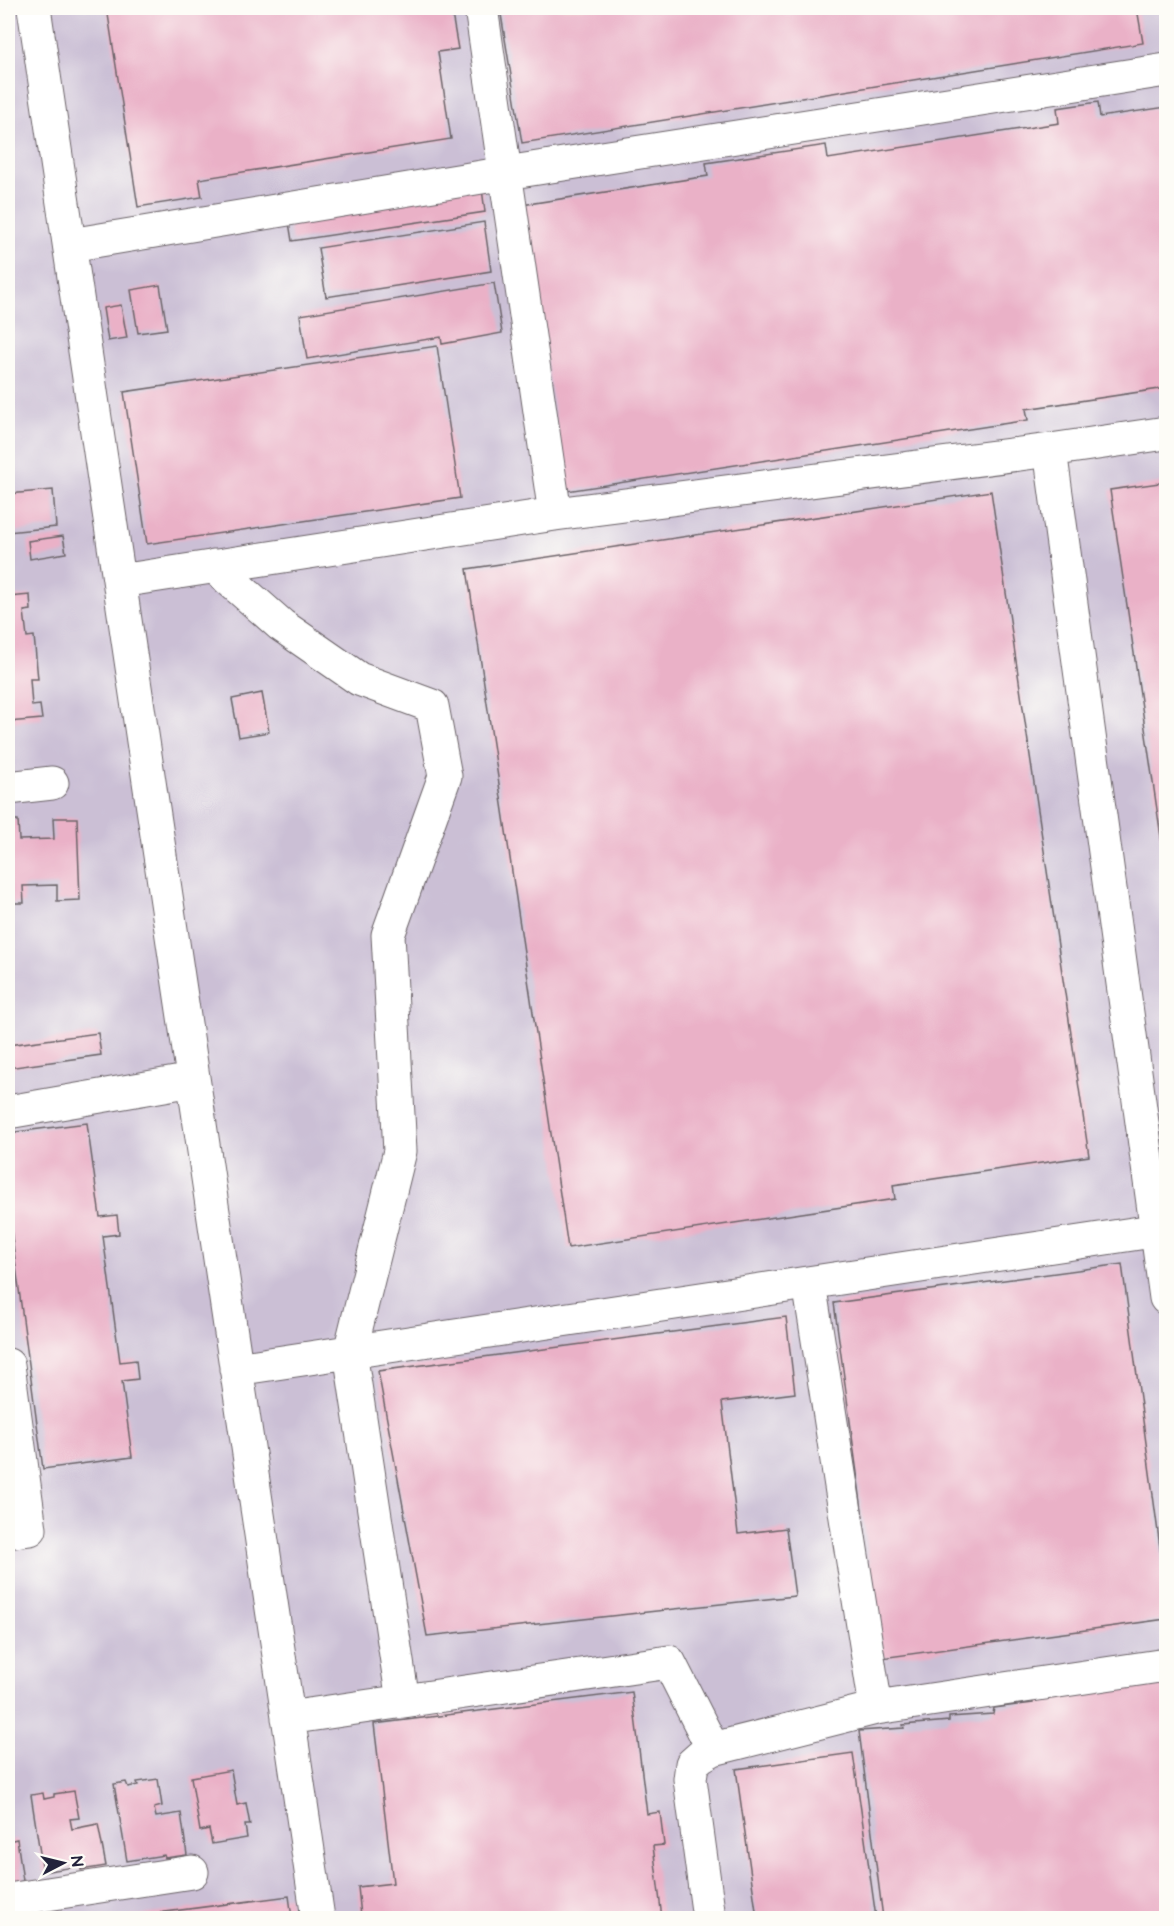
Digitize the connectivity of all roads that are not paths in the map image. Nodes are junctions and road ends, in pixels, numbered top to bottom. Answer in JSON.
{"nodes":[{"id":1,"x":34,"y":8,"type":"edge"},
{"id":2,"x":481,"y":8,"type":"edge"},
{"id":3,"x":1167,"y":70,"type":"edge"},
{"id":4,"x":506,"y":173,"type":"junction"},
{"id":5,"x":70,"y":245,"type":"junction"},
{"id":6,"x":1167,"y":433,"type":"edge"},
{"id":7,"x":1050,"y":450,"type":"junction"},
{"id":8,"x":555,"y":514,"type":"junction"},
{"id":9,"x":214,"y":566,"type":"junction"},
{"id":10,"x":120,"y":581,"type":"junction"},
{"id":11,"x":52,"y":783,"type":"dead end"},
{"id":12,"x":8,"y":788,"type":"edge"},
{"id":13,"x":193,"y":1080,"type":"junction"},
{"id":14,"x":8,"y":1112,"type":"edge"},
{"id":15,"x":1162,"y":1229,"type":"edge"},
{"id":16,"x":808,"y":1283,"type":"junction"},
{"id":17,"x":1167,"y":1298,"type":"edge"},
{"id":18,"x":350,"y":1352,"type":"junction"},
{"id":19,"x":8,"y":1365,"type":"edge"},
{"id":20,"x":237,"y":1369,"type":"junction"},
{"id":21,"x":8,"y":1532,"type":"edge"},
{"id":22,"x":1167,"y":1665,"type":"edge"},
{"id":23,"x":403,"y":1701,"type":"junction"},
{"id":24,"x":876,"y":1708,"type":"junction"},
{"id":25,"x":288,"y":1718,"type":"junction"},
{"id":26,"x":713,"y":1749,"type":"junction"},
{"id":27,"x":192,"y":1872,"type":"dead end"},
{"id":28,"x":8,"y":1900,"type":"edge"},
{"id":29,"x":318,"y":1918,"type":"edge"},
{"id":30,"x":709,"y":1918,"type":"edge"}],
"edges":[{"from":1,"to":5,"type":"lane"},
{"from":2,"to":4,"type":"lane"},
{"from":3,"to":4,"type":"lane"},
{"from":4,"to":5,"type":"lane"},
{"from":4,"to":8,"type":"lane"},
{"from":5,"to":10,"type":"lane"},
{"from":6,"to":7,"type":"lane"},
{"from":7,"to":8,"type":"lane"},
{"from":7,"to":15,"type":"lane"},
{"from":8,"to":9,"type":"lane"},
{"from":9,"to":10,"type":"lane"},
{"from":9,"to":18,"type":"lane"},
{"from":10,"to":13,"type":"lane"},
{"from":11,"to":12,"type":"lane"},
{"from":13,"to":14,"type":"lane"},
{"from":13,"to":20,"type":"lane"},
{"from":15,"to":16,"type":"lane"},
{"from":15,"to":17,"type":"lane"},
{"from":16,"to":18,"type":"lane"},
{"from":16,"to":24,"type":"lane"},
{"from":18,"to":20,"type":"lane"},
{"from":18,"to":23,"type":"lane"},
{"from":19,"to":21,"type":"lane"},
{"from":20,"to":25,"type":"lane"},
{"from":22,"to":24,"type":"lane"},
{"from":23,"to":25,"type":"lane"},
{"from":23,"to":26,"type":"lane"},
{"from":24,"to":26,"type":"lane"},
{"from":25,"to":29,"type":"lane"},
{"from":26,"to":30,"type":"lane"},
{"from":27,"to":28,"type":"lane"}]}
